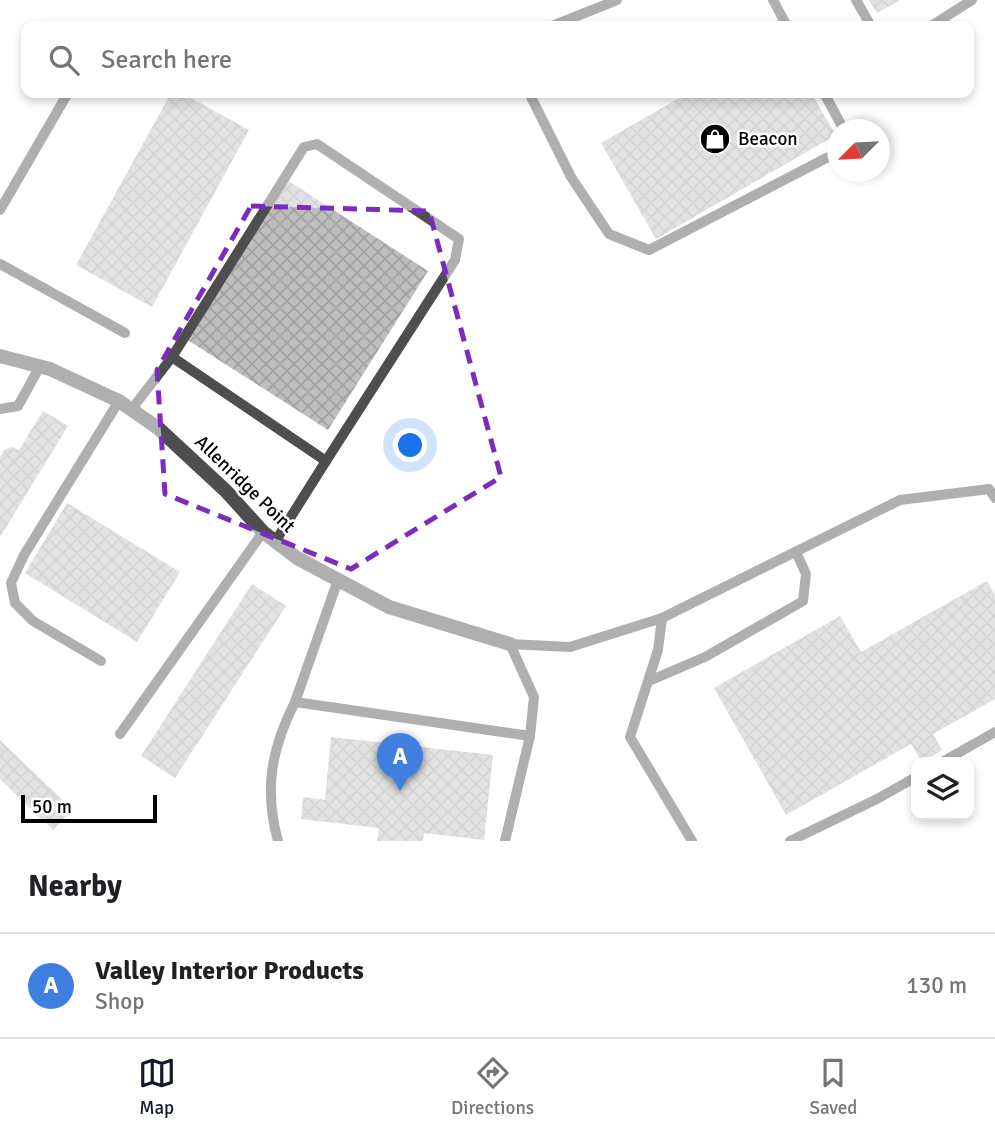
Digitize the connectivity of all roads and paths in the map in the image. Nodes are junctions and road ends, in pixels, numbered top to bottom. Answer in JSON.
{"nodes":[{"id":1,"x":618,"y":0,"type":"edge"},
{"id":2,"x":773,"y":0,"type":"edge"},
{"id":3,"x":856,"y":0,"type":"edge"},
{"id":4,"x":972,"y":0,"type":"edge"},
{"id":5,"x":565,"y":21,"type":"edge"},
{"id":6,"x":784,"y":21,"type":"edge"},
{"id":7,"x":868,"y":21,"type":"edge"},
{"id":8,"x":939,"y":21,"type":"edge"},
{"id":9,"x":65,"y":98,"type":"edge"},
{"id":10,"x":532,"y":98,"type":"edge"},
{"id":11,"x":827,"y":98,"type":"edge"},
{"id":12,"x":838,"y":119,"type":"edge"},
{"id":13,"x":827,"y":158,"type":"edge"},
{"id":14,"x":0,"y":211,"type":"edge"},
{"id":15,"x":0,"y":264,"type":"edge"},
{"id":16,"x":125,"y":332,"type":"dead end"},
{"id":17,"x":0,"y":356,"type":"edge"},
{"id":18,"x":172,"y":356,"type":"junction"},
{"id":19,"x":40,"y":366,"type":"junction"},
{"id":20,"x":125,"y":406,"type":"junction"},
{"id":21,"x":0,"y":409,"type":"edge"},
{"id":22,"x":326,"y":461,"type":"junction"},
{"id":23,"x":995,"y":498,"type":"edge"},
{"id":24,"x":262,"y":532,"type":"junction"},
{"id":25,"x":275,"y":542,"type":"junction"},
{"id":26,"x":796,"y":552,"type":"junction"},
{"id":27,"x":338,"y":580,"type":"junction"},
{"id":28,"x":662,"y":618,"type":"junction"},
{"id":29,"x":510,"y":644,"type":"junction"},
{"id":30,"x":101,"y":661,"type":"dead end"},
{"id":31,"x":649,"y":681,"type":"junction"},
{"id":32,"x":295,"y":702,"type":"junction"},
{"id":33,"x":995,"y":732,"type":"edge"},
{"id":34,"x":120,"y":734,"type":"dead end"},
{"id":35,"x":530,"y":736,"type":"junction"},
{"id":36,"x":951,"y":757,"type":"edge"},
{"id":37,"x":911,"y":780,"type":"edge"},
{"id":38,"x":278,"y":841,"type":"edge"},
{"id":39,"x":505,"y":841,"type":"edge"},
{"id":40,"x":692,"y":841,"type":"edge"},
{"id":41,"x":790,"y":841,"type":"edge"}],
"edges":[{"from":1,"to":5,"type":"lane"},
{"from":2,"to":6,"type":"lane"},
{"from":3,"to":7,"type":"lane"},
{"from":4,"to":8,"type":"lane"},
{"from":9,"to":14,"type":"lane"},
{"from":10,"to":13,"type":"lane"},
{"from":11,"to":12,"type":"lane"},
{"from":15,"to":16,"type":"lane"},
{"from":17,"to":19,"type":"street","name":"Allenridge Point"},
{"from":18,"to":20,"type":"lane"},
{"from":18,"to":22,"type":"lane"},
{"from":18,"to":22,"type":"lane"},
{"from":19,"to":20,"type":"street","name":"Allenridge Point"},
{"from":19,"to":21,"type":"lane"},
{"from":20,"to":24,"type":"street","name":"Allenridge Point"},
{"from":20,"to":30,"type":"lane"},
{"from":22,"to":25,"type":"lane"},
{"from":23,"to":26,"type":"lane"},
{"from":24,"to":25,"type":"street","name":"Allenridge Point"},
{"from":24,"to":34,"type":"lane"},
{"from":25,"to":27,"type":"street","name":"Allenridge Point"},
{"from":26,"to":28,"type":"lane"},
{"from":26,"to":31,"type":"lane"},
{"from":27,"to":29,"type":"street","name":"Allenridge Point"},
{"from":27,"to":32,"type":"lane"},
{"from":28,"to":29,"type":"lane"},
{"from":28,"to":31,"type":"lane"},
{"from":29,"to":35,"type":"lane"},
{"from":31,"to":40,"type":"lane"},
{"from":32,"to":35,"type":"lane"},
{"from":32,"to":38,"type":"lane"},
{"from":33,"to":36,"type":"lane"},
{"from":35,"to":39,"type":"lane"},
{"from":37,"to":41,"type":"lane"}]}
